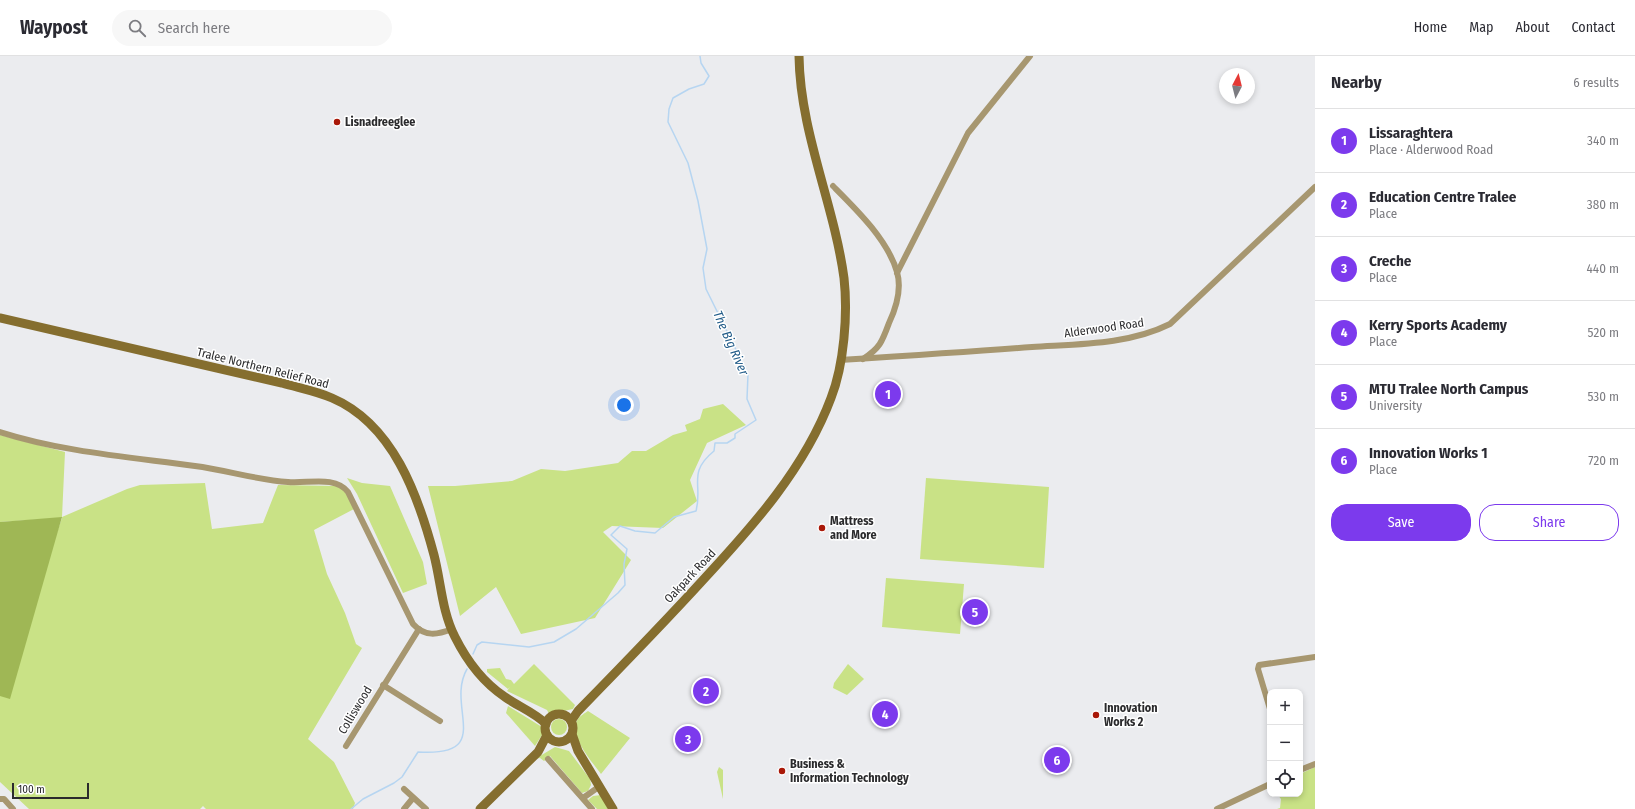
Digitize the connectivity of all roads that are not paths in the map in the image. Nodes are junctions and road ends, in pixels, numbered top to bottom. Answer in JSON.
{"nodes":[{"id":1,"x":799,"y":56,"type":"edge"},
{"id":2,"x":1030,"y":56,"type":"edge"},
{"id":3,"x":833,"y":186,"type":"dead end"},
{"id":4,"x":1315,"y":187,"type":"edge"},
{"id":5,"x":898,"y":273,"type":"junction"},
{"id":6,"x":0,"y":318,"type":"edge"},
{"id":7,"x":840,"y":360,"type":"junction"},
{"id":8,"x":861,"y":360,"type":"junction"},
{"id":9,"x":0,"y":432,"type":"edge"},
{"id":10,"x":419,"y":629,"type":"junction"},
{"id":11,"x":452,"y":629,"type":"junction"},
{"id":12,"x":1315,"y":657,"type":"edge"},
{"id":13,"x":383,"y":685,"type":"junction"},
{"id":14,"x":1267,"y":699,"type":"edge"},
{"id":15,"x":568,"y":719,"type":"junction"},
{"id":16,"x":440,"y":721,"type":"dead end"},
{"id":17,"x":549,"y":721,"type":"junction"},
{"id":18,"x":572,"y":734,"type":"junction"},
{"id":19,"x":550,"y":738,"type":"junction"},
{"id":20,"x":564,"y":741,"type":"junction"},
{"id":21,"x":346,"y":746,"type":"dead end"},
{"id":22,"x":578,"y":751,"type":"junction"},
{"id":23,"x":548,"y":759,"type":"dead end"},
{"id":24,"x":1315,"y":764,"type":"edge"},
{"id":25,"x":1303,"y":769,"type":"edge"},
{"id":26,"x":1267,"y":785,"type":"edge"},
{"id":27,"x":600,"y":786,"type":"junction"},
{"id":28,"x":404,"y":789,"type":"dead end"},
{"id":29,"x":413,"y":798,"type":"junction"},
{"id":30,"x":583,"y":798,"type":"junction"},
{"id":31,"x":0,"y":799,"type":"edge"},
{"id":32,"x":13,"y":809,"type":"edge"},
{"id":33,"x":404,"y":809,"type":"edge"},
{"id":34,"x":426,"y":809,"type":"edge"},
{"id":35,"x":480,"y":809,"type":"edge"},
{"id":36,"x":592,"y":809,"type":"edge"},
{"id":37,"x":613,"y":809,"type":"edge"},
{"id":38,"x":1217,"y":809,"type":"edge"}],
"edges":[{"from":1,"to":7,"type":"main road","name":"Oakpark Road"},
{"from":2,"to":5,"type":"street"},
{"from":3,"to":5,"type":"street"},
{"from":4,"to":8,"type":"street","name":"Alderwood Road"},
{"from":5,"to":8,"type":"street"},
{"from":6,"to":11,"type":"main road","name":"Tralee Northern Relief Road"},
{"from":7,"to":8,"type":"street","name":"Alderwood Road"},
{"from":7,"to":15,"type":"main road","name":"Oakpark Road"},
{"from":9,"to":10,"type":"street"},
{"from":10,"to":11,"type":"street"},
{"from":10,"to":13,"type":"street","name":"Colliswood"},
{"from":11,"to":17,"type":"main road","name":"Tralee Northern Relief Road"},
{"from":12,"to":14,"type":"street"},
{"from":13,"to":16,"type":"street","name":"Colliswood"},
{"from":13,"to":21,"type":"street","name":"Colliswood"},
{"from":15,"to":17,"type":"main road"},
{"from":15,"to":18,"type":"main road"},
{"from":17,"to":19,"type":"main road"},
{"from":18,"to":20,"type":"main road"},
{"from":18,"to":22,"type":"main road"},
{"from":19,"to":20,"type":"main road"},
{"from":19,"to":35,"type":"main road"},
{"from":20,"to":22,"type":"main road"},
{"from":22,"to":27,"type":"main road"},
{"from":23,"to":30,"type":"street"},
{"from":24,"to":25,"type":"street"},
{"from":26,"to":38,"type":"street"},
{"from":27,"to":30,"type":"street"},
{"from":27,"to":37,"type":"main road"},
{"from":28,"to":29,"type":"street"},
{"from":29,"to":33,"type":"street"},
{"from":29,"to":34,"type":"street"},
{"from":30,"to":36,"type":"street"},
{"from":31,"to":32,"type":"street"}]}
